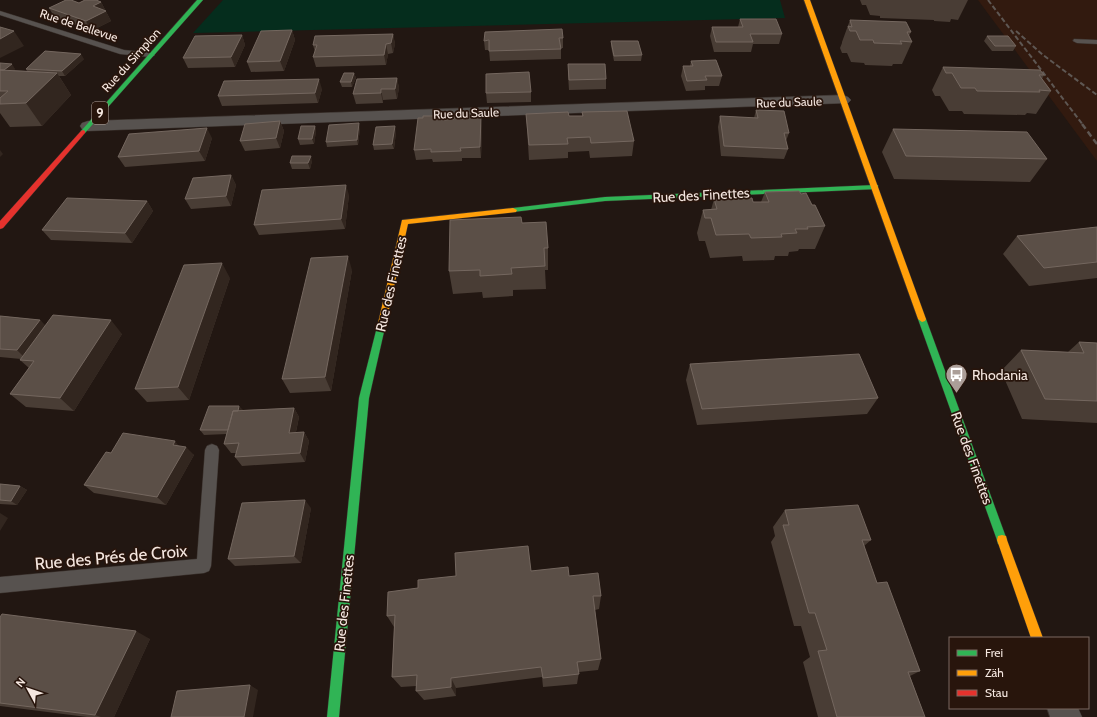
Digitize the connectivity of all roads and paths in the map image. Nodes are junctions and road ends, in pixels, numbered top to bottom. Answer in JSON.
{"nodes":[{"id":1,"x":200,"y":0,"type":"edge"},
{"id":2,"x":807,"y":0,"type":"edge"},
{"id":3,"x":0,"y":13,"type":"edge"},
{"id":4,"x":1077,"y":41,"type":"dead end"},
{"id":5,"x":1097,"y":42,"type":"edge"},
{"id":6,"x":151,"y":55,"type":"junction"},
{"id":7,"x":843,"y":100,"type":"junction"},
{"id":8,"x":88,"y":126,"type":"junction"},
{"id":9,"x":875,"y":187,"type":"junction"},
{"id":10,"x":0,"y":226,"type":"edge"},
{"id":11,"x":212,"y":450,"type":"dead end"},
{"id":12,"x":0,"y":585,"type":"edge"},
{"id":13,"x":1037,"y":637,"type":"edge"},
{"id":14,"x":333,"y":717,"type":"edge"}],
"edges":[{"from":1,"to":6,"type":"street","name":"Rue du Simplon","number":"9"},
{"from":2,"to":7,"type":"street","name":"Rue des Finettes"},
{"from":3,"to":6,"type":"lane","name":"Rue de Bellevue"},
{"from":4,"to":5,"type":"lane"},
{"from":6,"to":8,"type":"street","name":"Rue du Simplon","number":"9"},
{"from":7,"to":8,"type":"street","name":"Rue du Saule"},
{"from":7,"to":9,"type":"street","name":"Rue des Finettes"},
{"from":8,"to":10,"type":"street","name":"Rue du Simplon","number":"9"},
{"from":9,"to":13,"type":"street","name":"Rue des Finettes"},
{"from":9,"to":14,"type":"street","name":"Rue des Finettes"},
{"from":11,"to":12,"type":"lane","name":"Rue des Prés de Croix"}]}
